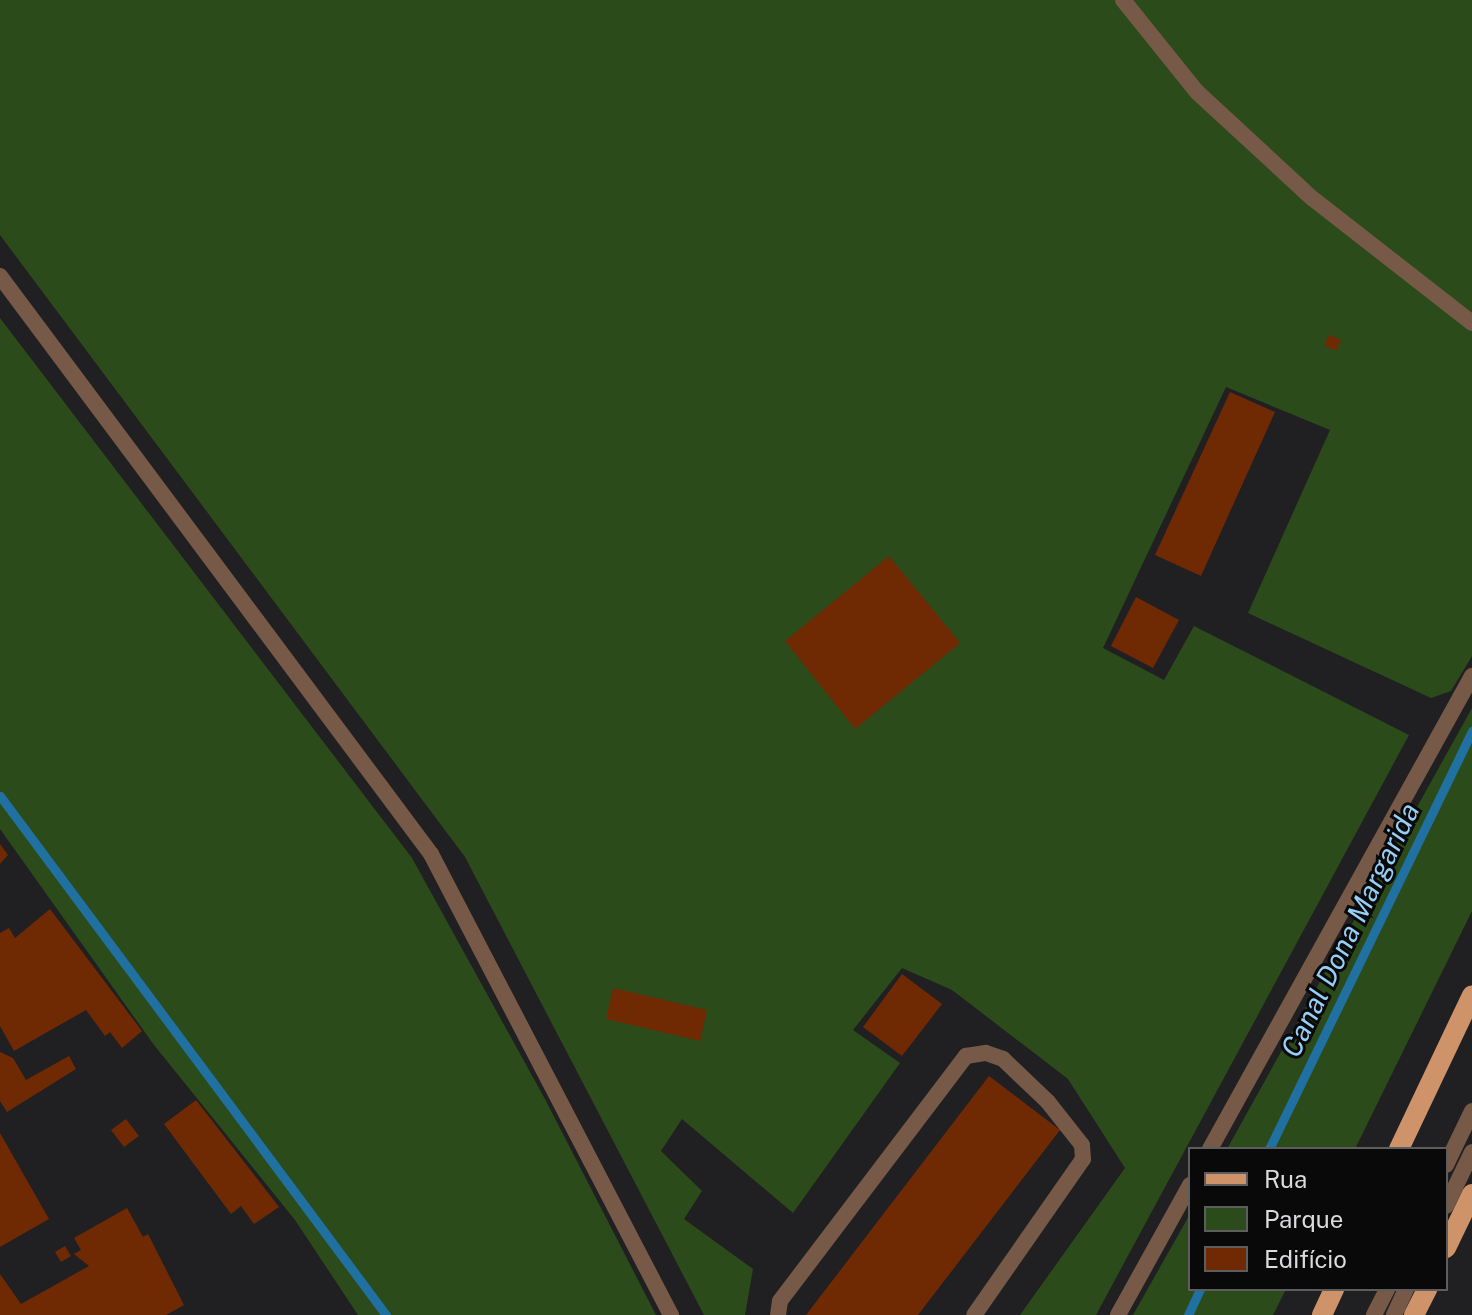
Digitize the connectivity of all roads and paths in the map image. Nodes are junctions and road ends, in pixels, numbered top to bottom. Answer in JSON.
{"nodes":[{"id":1,"x":1123,"y":0,"type":"edge"},
{"id":2,"x":0,"y":276,"type":"edge"},
{"id":3,"x":1472,"y":323,"type":"edge"},
{"id":4,"x":1472,"y":676,"type":"edge"},
{"id":5,"x":1472,"y":995,"type":"edge"},
{"id":6,"x":1472,"y":1111,"type":"edge"},
{"id":7,"x":1211,"y":1147,"type":"edge"},
{"id":8,"x":1400,"y":1147,"type":"edge"},
{"id":9,"x":1472,"y":1152,"type":"edge"},
{"id":10,"x":1448,"y":1161,"type":"edge"},
{"id":11,"x":1188,"y":1189,"type":"edge"},
{"id":12,"x":1472,"y":1194,"type":"edge"},
{"id":13,"x":1448,"y":1202,"type":"edge"},
{"id":14,"x":1448,"y":1244,"type":"edge"},
{"id":15,"x":1333,"y":1291,"type":"edge"},
{"id":16,"x":1386,"y":1291,"type":"edge"},
{"id":17,"x":1405,"y":1291,"type":"edge"},
{"id":18,"x":1426,"y":1291,"type":"edge"},
{"id":19,"x":671,"y":1315,"type":"edge"},
{"id":20,"x":778,"y":1315,"type":"edge"},
{"id":21,"x":974,"y":1315,"type":"edge"},
{"id":22,"x":1118,"y":1315,"type":"edge"},
{"id":23,"x":1322,"y":1315,"type":"edge"},
{"id":24,"x":1374,"y":1315,"type":"edge"},
{"id":25,"x":1394,"y":1315,"type":"edge"},
{"id":26,"x":1414,"y":1315,"type":"edge"}],
"edges":[{"from":1,"to":3,"type":"lane"},
{"from":2,"to":19,"type":"lane"},
{"from":4,"to":7,"type":"lane"},
{"from":5,"to":8,"type":"main road"},
{"from":6,"to":10,"type":"lane"},
{"from":9,"to":13,"type":"lane"},
{"from":11,"to":22,"type":"lane"},
{"from":12,"to":14,"type":"main road"},
{"from":15,"to":23,"type":"main road"},
{"from":16,"to":24,"type":"lane"},
{"from":17,"to":25,"type":"lane"},
{"from":18,"to":26,"type":"main road"},
{"from":20,"to":21,"type":"lane"}]}
